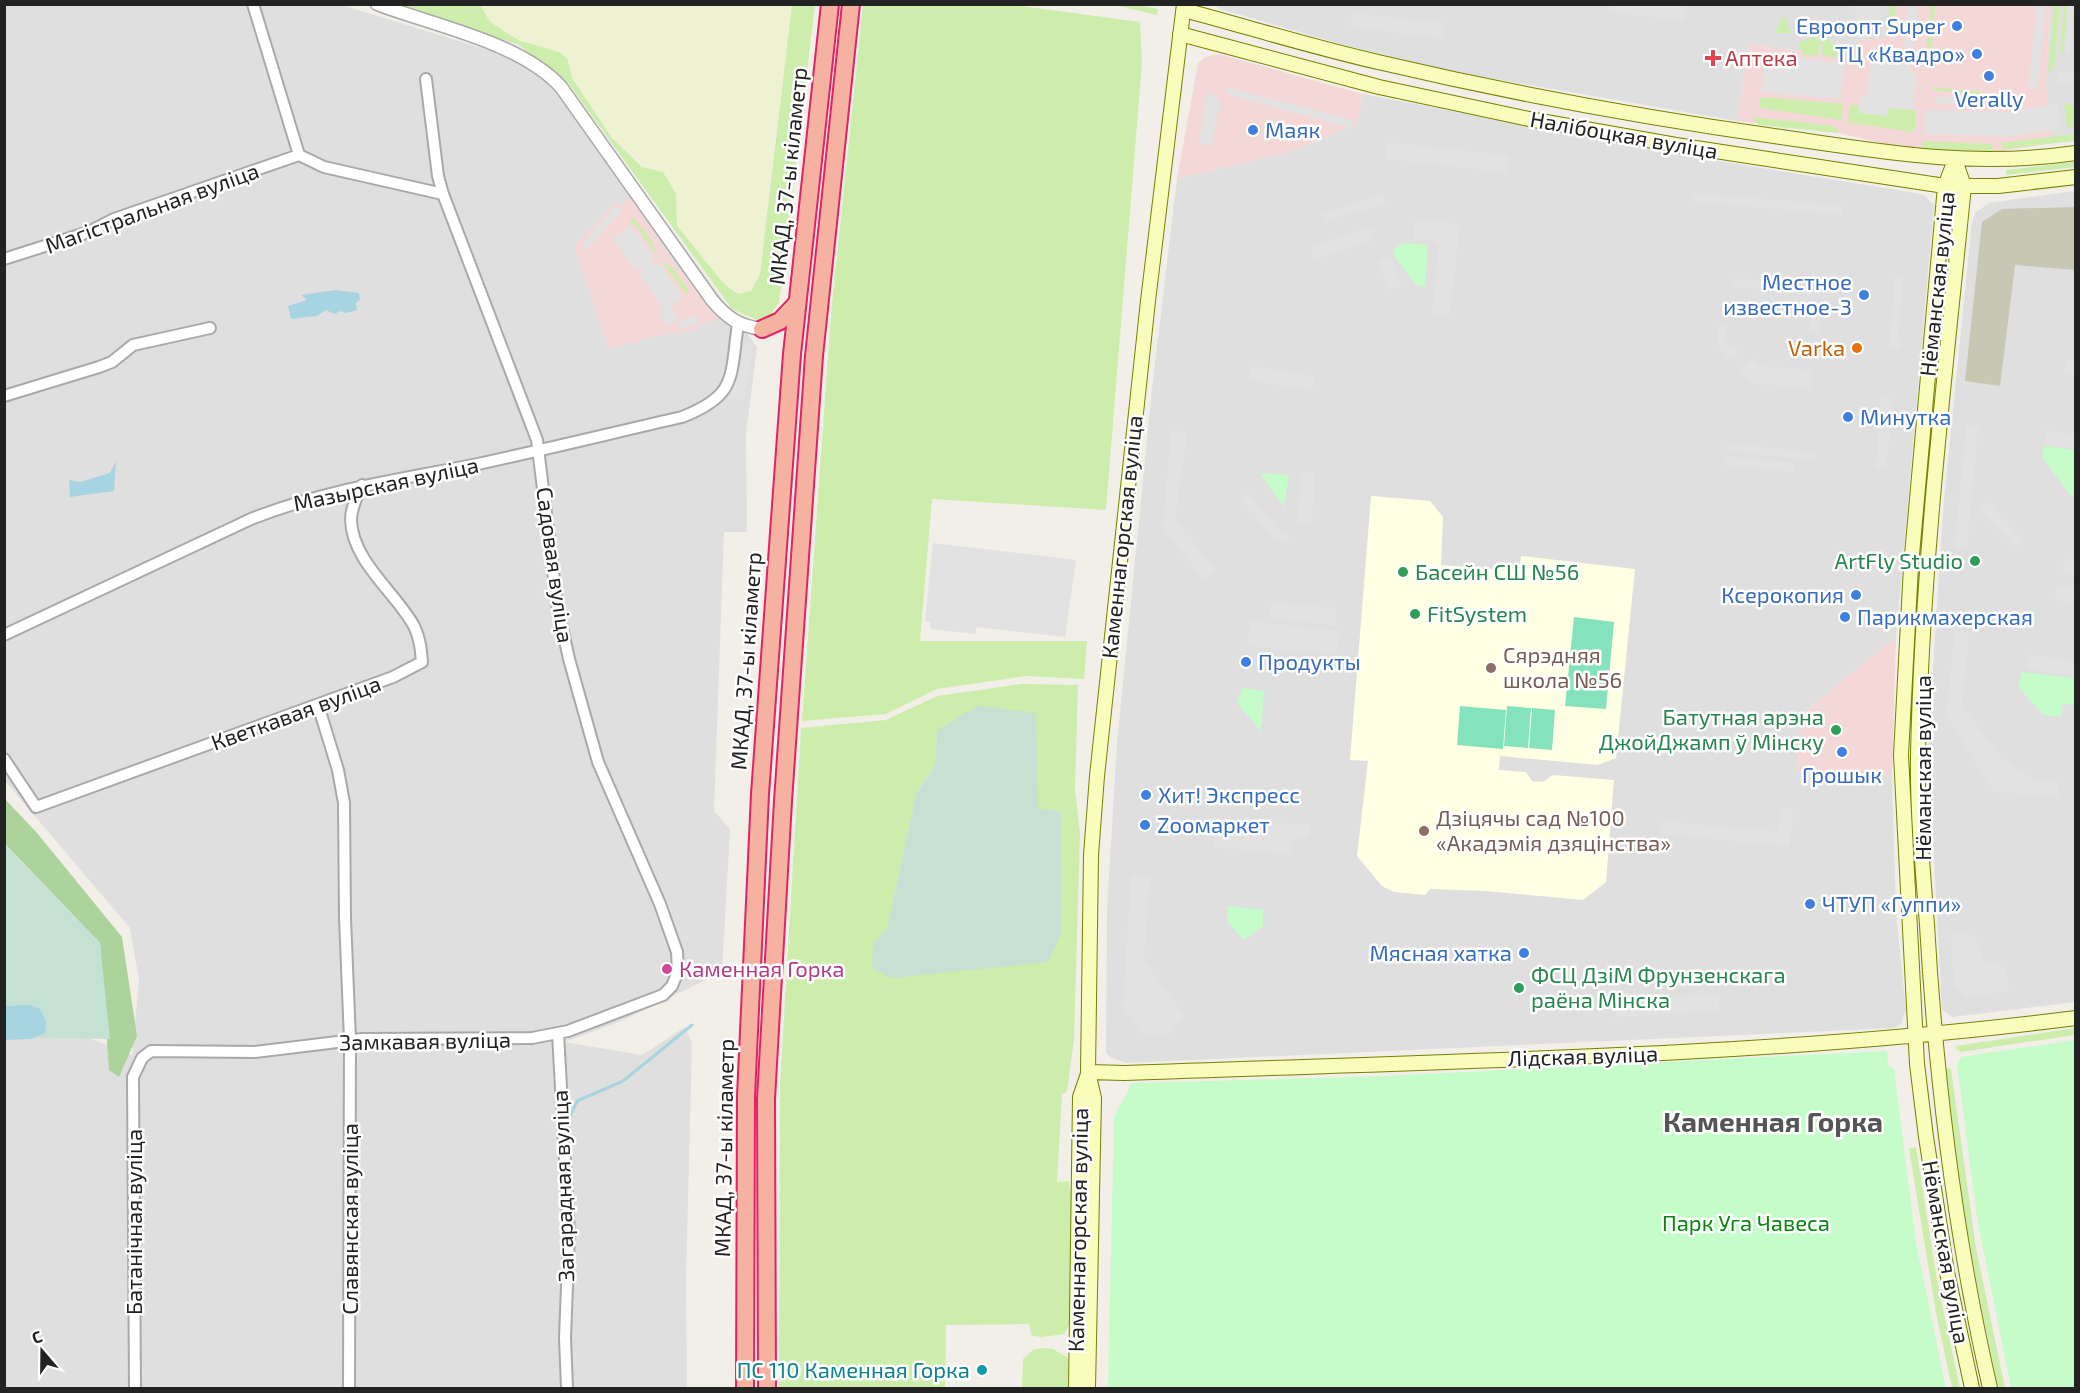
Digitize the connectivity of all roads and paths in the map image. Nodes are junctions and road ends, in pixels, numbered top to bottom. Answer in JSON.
{"nodes":[{"id":1,"x":253,"y":4,"type":"edge"},
{"id":2,"x":378,"y":4,"type":"edge"},
{"id":3,"x":830,"y":4,"type":"edge"},
{"id":4,"x":851,"y":4,"type":"edge"},
{"id":5,"x":1184,"y":7,"type":"edge"},
{"id":6,"x":1180,"y":34,"type":"junction"},
{"id":7,"x":426,"y":79,"type":"dead end"},
{"id":8,"x":2076,"y":153,"type":"edge"},
{"id":9,"x":298,"y":155,"type":"junction"},
{"id":10,"x":1955,"y":160,"type":"junction"},
{"id":11,"x":2076,"y":177,"type":"edge"},
{"id":12,"x":1945,"y":186,"type":"junction"},
{"id":13,"x":1964,"y":186,"type":"junction"},
{"id":14,"x":443,"y":194,"type":"junction"},
{"id":15,"x":4,"y":259,"type":"edge"},
{"id":16,"x":796,"y":303,"type":"junction"},
{"id":17,"x":738,"y":324,"type":"junction"},
{"id":18,"x":210,"y":328,"type":"dead end"},
{"id":19,"x":762,"y":329,"type":"junction"},
{"id":20,"x":792,"y":354,"type":"junction"},
{"id":21,"x":4,"y":396,"type":"edge"},
{"id":22,"x":539,"y":451,"type":"junction"},
{"id":23,"x":363,"y":485,"type":"junction"},
{"id":24,"x":4,"y":635,"type":"edge"},
{"id":25,"x":1905,"y":678,"type":"junction"},
{"id":26,"x":1921,"y":680,"type":"junction"},
{"id":27,"x":318,"y":705,"type":"junction"},
{"id":28,"x":4,"y":759,"type":"edge"},
{"id":29,"x":678,"y":970,"type":"joint"},
{"id":30,"x":2076,"y":1018,"type":"edge"},
{"id":31,"x":558,"y":1034,"type":"junction"},
{"id":32,"x":1935,"y":1035,"type":"junction"},
{"id":33,"x":1915,"y":1037,"type":"junction"},
{"id":34,"x":350,"y":1045,"type":"junction"},
{"id":35,"x":147,"y":1054,"type":"joint"},
{"id":36,"x":1088,"y":1072,"type":"junction"},
{"id":37,"x":135,"y":1389,"type":"edge"},
{"id":38,"x":349,"y":1389,"type":"edge"},
{"id":39,"x":567,"y":1389,"type":"edge"},
{"id":40,"x":745,"y":1389,"type":"edge"},
{"id":41,"x":767,"y":1389,"type":"edge"},
{"id":42,"x":1076,"y":1389,"type":"edge"},
{"id":43,"x":1088,"y":1389,"type":"edge"},
{"id":44,"x":1972,"y":1389,"type":"edge"},
{"id":45,"x":1990,"y":1389,"type":"edge"}],
"edges":[{"from":1,"to":9,"type":"street"},
{"from":2,"to":17,"type":"street"},
{"from":3,"to":16,"type":"highway","name":"МКАД, 37-ы кіламетр"},
{"from":4,"to":41,"type":"highway","name":"МКАД, 37-ы кіламетр"},
{"from":5,"to":6,"type":"main road","name":"Каменнагорская вуліца"},
{"from":5,"to":10,"type":"main road","name":"Налібоцкая вуліца"},
{"from":6,"to":12,"type":"main road","name":"Налібоцкая вуліца"},
{"from":6,"to":36,"type":"main road","name":"Каменнагорская вуліца"},
{"from":7,"to":14,"type":"street","name":"Садовая вуліца"},
{"from":8,"to":10,"type":"main road","name":"Налібоцкая вуліца"},
{"from":9,"to":14,"type":"street"},
{"from":9,"to":15,"type":"street","name":"Магістральная вуліца"},
{"from":10,"to":12,"type":"main road","name":"Нёманская вуліца"},
{"from":10,"to":13,"type":"main road","name":"Нёманская вуліца"},
{"from":11,"to":13,"type":"main road","name":"Налібоцкая вуліца"},
{"from":12,"to":13,"type":"main road","name":"Налібоцкая вуліца"},
{"from":12,"to":25,"type":"main road","name":"Нёманская вуліца"},
{"from":13,"to":26,"type":"main road","name":"Нёманская вуліца"},
{"from":14,"to":22,"type":"street","name":"Садовая вуліца"},
{"from":16,"to":19,"type":"highway"},
{"from":16,"to":20,"type":"highway","name":"МКАД, 37-ы кіламетр"},
{"from":17,"to":19,"type":"street"},
{"from":17,"to":22,"type":"street","name":"Мазырская вуліца"},
{"from":18,"to":21,"type":"street"},
{"from":19,"to":20,"type":"highway"},
{"from":20,"to":40,"type":"highway","name":"МКАД, 37-ы кіламетр"},
{"from":22,"to":23,"type":"street","name":"Мазырская вуліца"},
{"from":22,"to":29,"type":"street","name":"Садовая вуліца"},
{"from":23,"to":24,"type":"street","name":"Мазырская вуліца"},
{"from":23,"to":27,"type":"street","name":"Кветкавая вуліца"},
{"from":25,"to":26,"type":"main road"},
{"from":25,"to":33,"type":"main road","name":"Нёманская вуліца"},
{"from":26,"to":32,"type":"main road","name":"Нёманская вуліца"},
{"from":27,"to":28,"type":"street","name":"Кветкавая вуліца"},
{"from":27,"to":34,"type":"street","name":"Славянская вуліца"},
{"from":29,"to":31,"type":"street","name":"Замкавая вуліца"},
{"from":30,"to":32,"type":"main road","name":"Лідская вуліца"},
{"from":31,"to":34,"type":"street","name":"Замкавая вуліца"},
{"from":31,"to":39,"type":"street","name":"Загарадная вуліца"},
{"from":32,"to":33,"type":"main road","name":"Лідская вуліца"},
{"from":32,"to":45,"type":"main road","name":"Нёманская вуліца"},
{"from":33,"to":36,"type":"main road","name":"Лідская вуліца"},
{"from":33,"to":44,"type":"main road","name":"Нёманская вуліца"},
{"from":34,"to":35,"type":"street","name":"Замкавая вуліца"},
{"from":34,"to":38,"type":"street","name":"Славянская вуліца"},
{"from":35,"to":37,"type":"street","name":"Батанічная вуліца"},
{"from":36,"to":42,"type":"main road","name":"Каменнагорская вуліца"},
{"from":36,"to":43,"type":"main road","name":"Каменнагорская вуліца"}]}
